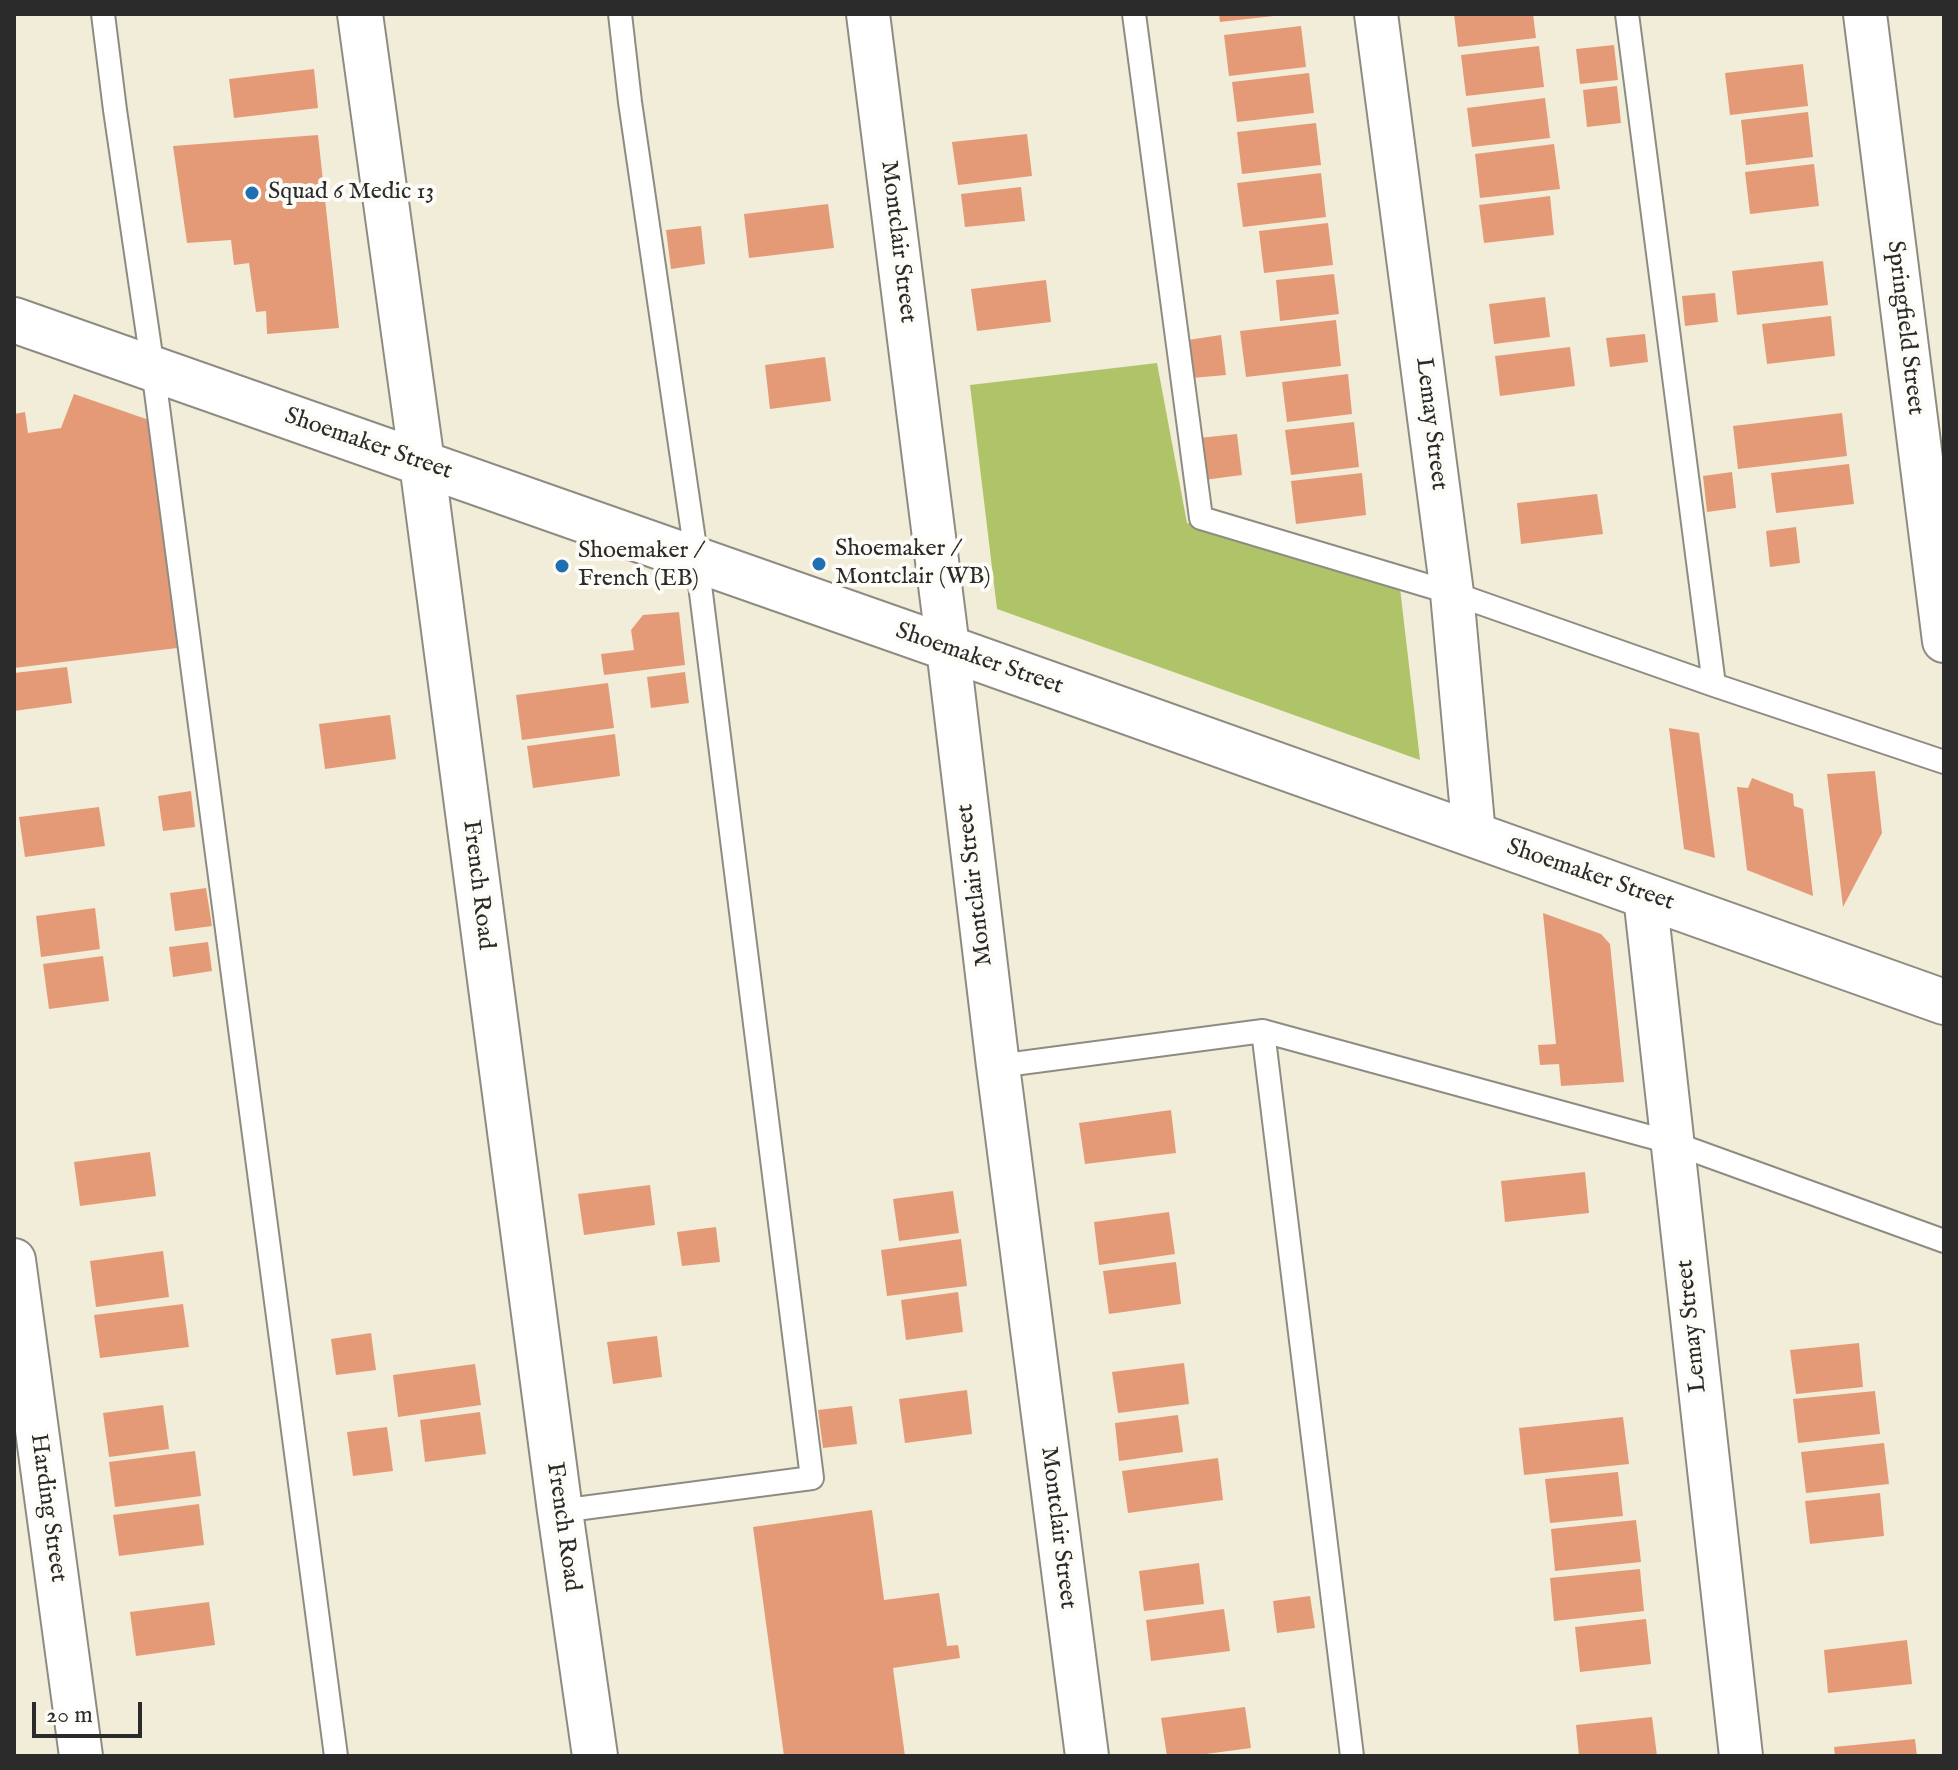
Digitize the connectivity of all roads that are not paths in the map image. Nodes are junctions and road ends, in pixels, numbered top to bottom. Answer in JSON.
{"nodes":[{"id":1,"x":103,"y":14,"type":"edge"},
{"id":2,"x":360,"y":14,"type":"edge"},
{"id":3,"x":620,"y":14,"type":"edge"},
{"id":4,"x":868,"y":14,"type":"edge"},
{"id":5,"x":1134,"y":14,"type":"edge"},
{"id":6,"x":1376,"y":14,"type":"edge"},
{"id":7,"x":1627,"y":14,"type":"edge"},
{"id":8,"x":1865,"y":14,"type":"edge"},
{"id":9,"x":14,"y":320,"type":"edge"},
{"id":10,"x":153,"y":369,"type":"junction"},
{"id":11,"x":422,"y":463,"type":"junction"},
{"id":12,"x":697,"y":561,"type":"junction"},
{"id":13,"x":1452,"y":593,"type":"junction"},
{"id":14,"x":1944,"y":641,"type":"edge"},
{"id":15,"x":948,"y":648,"type":"junction"},
{"id":16,"x":1714,"y":685,"type":"junction"},
{"id":17,"x":1944,"y":762,"type":"edge"},
{"id":18,"x":1474,"y":835,"type":"junction"},
{"id":19,"x":1645,"y":896,"type":"junction"},
{"id":20,"x":1944,"y":1002,"type":"edge"},
{"id":21,"x":1263,"y":1031,"type":"junction"},
{"id":22,"x":998,"y":1066,"type":"junction"},
{"id":23,"x":1673,"y":1143,"type":"junction"},
{"id":24,"x":1944,"y":1241,"type":"edge"},
{"id":25,"x":14,"y":1260,"type":"edge"},
{"id":26,"x":560,"y":1511,"type":"junction"},
{"id":27,"x":81,"y":1756,"type":"edge"},
{"id":28,"x":336,"y":1756,"type":"edge"},
{"id":29,"x":595,"y":1756,"type":"edge"},
{"id":30,"x":1087,"y":1756,"type":"edge"},
{"id":31,"x":1352,"y":1756,"type":"edge"},
{"id":32,"x":1741,"y":1756,"type":"edge"}],
"edges":[{"from":1,"to":10,"type":"lane"},
{"from":2,"to":11,"type":"street","name":"French Road"},
{"from":3,"to":12,"type":"lane"},
{"from":4,"to":15,"type":"street","name":"Montclair Street"},
{"from":5,"to":13,"type":"lane"},
{"from":6,"to":13,"type":"street","name":"Lemay Street"},
{"from":7,"to":16,"type":"lane"},
{"from":8,"to":14,"type":"street","name":"Springfield Street"},
{"from":9,"to":10,"type":"street","name":"Shoemaker Street"},
{"from":10,"to":11,"type":"street","name":"Shoemaker Street"},
{"from":10,"to":28,"type":"lane"},
{"from":11,"to":12,"type":"street","name":"Shoemaker Street"},
{"from":11,"to":26,"type":"street","name":"French Road"},
{"from":12,"to":15,"type":"street","name":"Shoemaker Street"},
{"from":12,"to":26,"type":"lane"},
{"from":13,"to":16,"type":"lane"},
{"from":13,"to":18,"type":"street","name":"Lemay Street"},
{"from":15,"to":18,"type":"street","name":"Shoemaker Street"},
{"from":15,"to":22,"type":"street","name":"Montclair Street"},
{"from":16,"to":17,"type":"lane"},
{"from":18,"to":19,"type":"street","name":"Shoemaker Street"},
{"from":19,"to":20,"type":"street","name":"Shoemaker Street"},
{"from":19,"to":23,"type":"street","name":"Lemay Street"},
{"from":21,"to":22,"type":"lane"},
{"from":21,"to":23,"type":"lane"},
{"from":21,"to":31,"type":"lane"},
{"from":22,"to":30,"type":"street","name":"Montclair Street"},
{"from":23,"to":24,"type":"lane"},
{"from":23,"to":32,"type":"street","name":"Lemay Street"},
{"from":25,"to":27,"type":"street","name":"Harding Street"},
{"from":26,"to":29,"type":"street","name":"French Road"}]}
